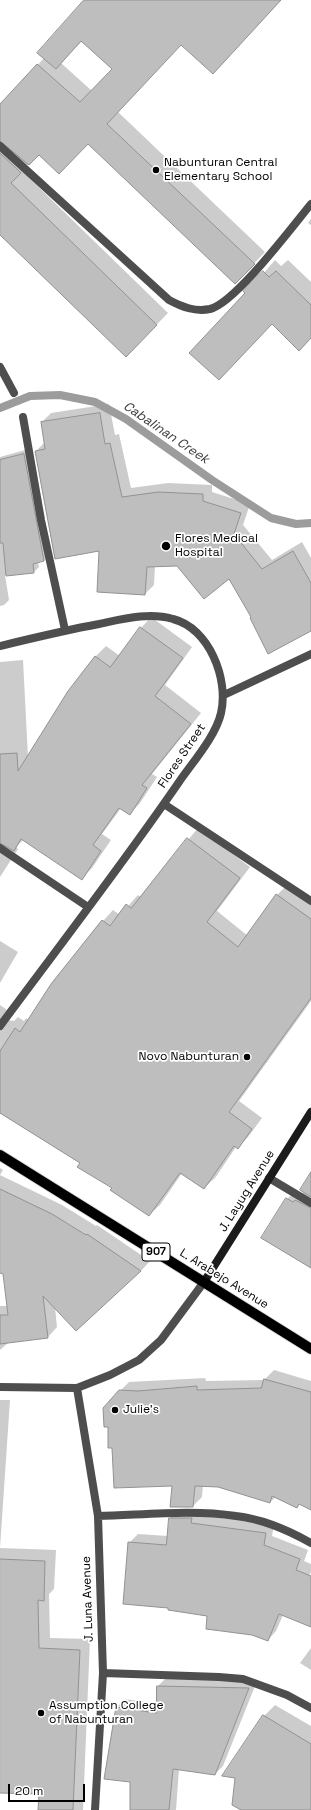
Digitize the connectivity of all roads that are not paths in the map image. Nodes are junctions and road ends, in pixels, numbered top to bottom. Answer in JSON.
{"nodes":[{"id":1,"x":0,"y":146,"type":"edge"},
{"id":2,"x":311,"y":204,"type":"edge"},
{"id":3,"x":0,"y":367,"type":"edge"},
{"id":4,"x":14,"y":393,"type":"dead end"},
{"id":5,"x":23,"y":417,"type":"dead end"},
{"id":6,"x":65,"y":630,"type":"junction"},
{"id":7,"x":0,"y":646,"type":"edge"},
{"id":8,"x":311,"y":654,"type":"edge"},
{"id":9,"x":224,"y":694,"type":"junction"},
{"id":10,"x":164,"y":804,"type":"junction"},
{"id":11,"x":0,"y":848,"type":"edge"},
{"id":12,"x":311,"y":901,"type":"edge"},
{"id":13,"x":88,"y":906,"type":"junction"},
{"id":14,"x":0,"y":1026,"type":"edge"},
{"id":15,"x":311,"y":1112,"type":"edge"},
{"id":16,"x":0,"y":1155,"type":"edge"},
{"id":17,"x":269,"y":1178,"type":"junction"},
{"id":18,"x":311,"y":1204,"type":"edge"},
{"id":19,"x":204,"y":1282,"type":"junction"},
{"id":20,"x":311,"y":1349,"type":"edge"},
{"id":21,"x":0,"y":1387,"type":"edge"},
{"id":22,"x":77,"y":1388,"type":"junction"},
{"id":23,"x":98,"y":1516,"type":"junction"},
{"id":24,"x":311,"y":1543,"type":"edge"},
{"id":25,"x":103,"y":1673,"type":"junction"},
{"id":26,"x":311,"y":1708,"type":"edge"},
{"id":27,"x":95,"y":1810,"type":"edge"}],
"edges":[{"from":1,"to":2,"type":"street"},
{"from":3,"to":4,"type":"street"},
{"from":5,"to":6,"type":"street"},
{"from":6,"to":7,"type":"street","name":"Flores Street"},
{"from":6,"to":9,"type":"street","name":"Flores Street"},
{"from":8,"to":9,"type":"street"},
{"from":9,"to":10,"type":"street","name":"Flores Street"},
{"from":10,"to":12,"type":"street"},
{"from":10,"to":13,"type":"street","name":"Flores Street"},
{"from":11,"to":13,"type":"street"},
{"from":13,"to":14,"type":"street","name":"Flores Street"},
{"from":15,"to":17,"type":"street","name":"J. Layug Avenue"},
{"from":16,"to":19,"type":"main road","name":"L. Arabejo Avenue","number":"907"},
{"from":17,"to":18,"type":"street"},
{"from":17,"to":19,"type":"street","name":"J. Layug Avenue"},
{"from":19,"to":20,"type":"main road","name":"L. Arabejo Avenue","number":"907"},
{"from":19,"to":22,"type":"street"},
{"from":21,"to":22,"type":"street"},
{"from":22,"to":23,"type":"street","name":"J. Luna Avenue"},
{"from":23,"to":24,"type":"street"},
{"from":23,"to":25,"type":"street","name":"J. Luna Avenue"},
{"from":25,"to":26,"type":"street"},
{"from":25,"to":27,"type":"street","name":"J. Luna Avenue"}]}
